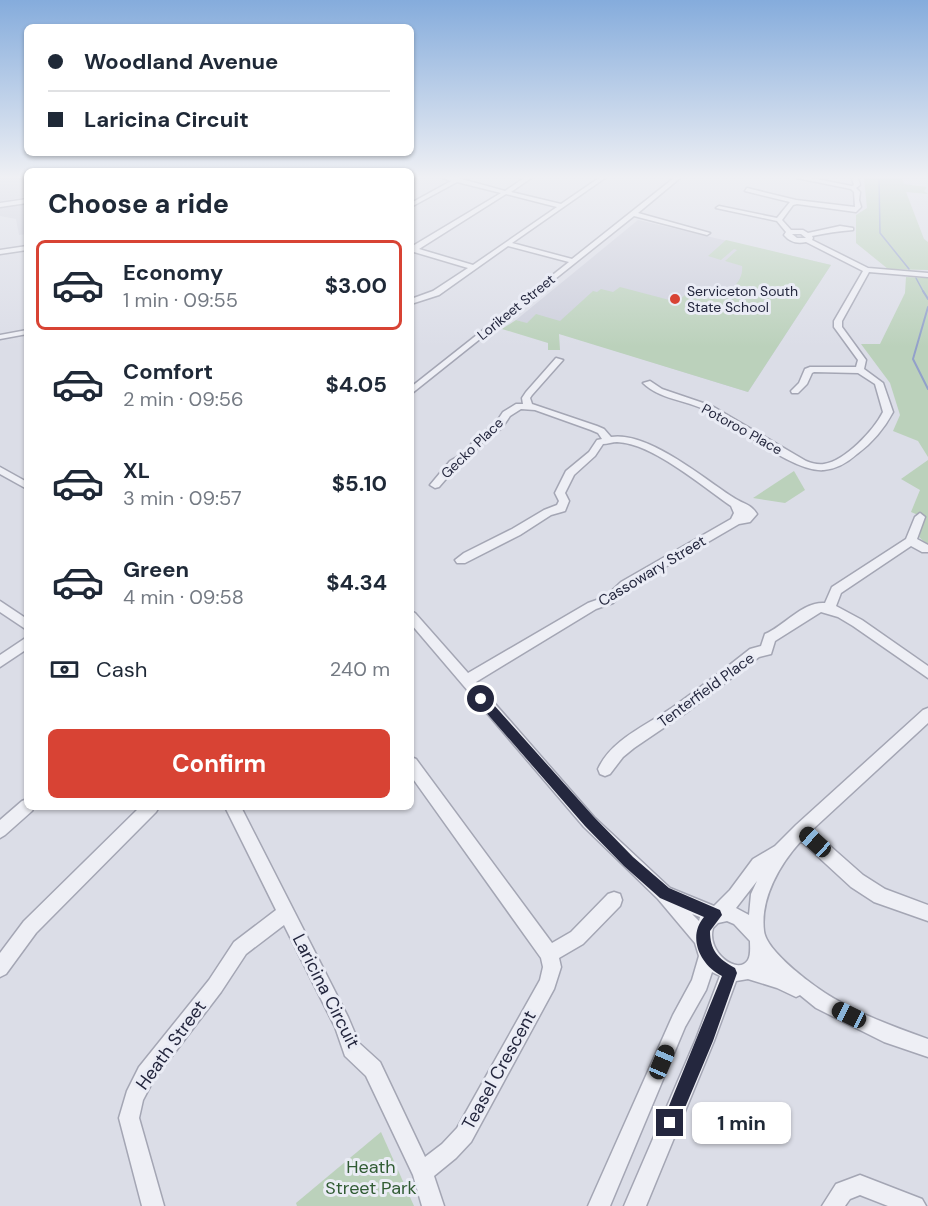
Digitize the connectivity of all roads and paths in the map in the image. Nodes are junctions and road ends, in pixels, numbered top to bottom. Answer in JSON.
{"nodes":[{"id":1,"x":438,"y":234,"type":"edge"},
{"id":2,"x":521,"y":234,"type":"edge"},
{"id":3,"x":607,"y":234,"type":"edge"},
{"id":4,"x":818,"y":234,"type":"edge"},
{"id":5,"x":789,"y":235,"type":"joint"},
{"id":6,"x":808,"y":237,"type":"junction"},
{"id":7,"x":778,"y":241,"type":"dead end"},
{"id":8,"x":507,"y":244,"type":"junction"},
{"id":9,"x":24,"y":248,"type":"edge"},
{"id":10,"x":414,"y":249,"type":"edge"},
{"id":11,"x":414,"y":251,"type":"edge"},
{"id":12,"x":0,"y":252,"type":"edge"},
{"id":13,"x":573,"y":261,"type":"junction"},
{"id":14,"x":473,"y":267,"type":"junction"},
{"id":15,"x":867,"y":270,"type":"junction"},
{"id":16,"x":928,"y":275,"type":"edge"},
{"id":17,"x":420,"y":300,"type":"junction"},
{"id":18,"x":414,"y":301,"type":"edge"},
{"id":19,"x":414,"y":310,"type":"edge"},
{"id":20,"x":24,"y":333,"type":"edge"},
{"id":21,"x":0,"y":337,"type":"edge"},
{"id":22,"x":559,"y":360,"type":"dead end"},
{"id":23,"x":860,"y":370,"type":"junction"},
{"id":24,"x":647,"y":383,"type":"dead end"},
{"id":25,"x":414,"y":389,"type":"edge"},
{"id":26,"x":795,"y":391,"type":"dead end"},
{"id":27,"x":528,"y":406,"type":"junction"},
{"id":28,"x":607,"y":439,"type":"junction"},
{"id":29,"x":0,"y":470,"type":"edge"},
{"id":30,"x":24,"y":484,"type":"edge"},
{"id":31,"x":435,"y":485,"type":"dead end"},
{"id":32,"x":920,"y":517,"type":"dead end"},
{"id":33,"x":911,"y":541,"type":"junction"},
{"id":34,"x":926,"y":549,"type":"dead end"},
{"id":35,"x":461,"y":560,"type":"dead end"},
{"id":36,"x":0,"y":606,"type":"edge"},
{"id":37,"x":830,"y":607,"type":"junction"},
{"id":38,"x":414,"y":620,"type":"edge"},
{"id":39,"x":24,"y":623,"type":"edge"},
{"id":40,"x":24,"y":644,"type":"edge"},
{"id":41,"x":0,"y":662,"type":"edge"},
{"id":42,"x":928,"y":673,"type":"edge"},
{"id":43,"x":466,"y":681,"type":"junction"},
{"id":44,"x":928,"y":714,"type":"edge"},
{"id":45,"x":414,"y":768,"type":"edge"},
{"id":46,"x":605,"y":769,"type":"dead end"},
{"id":47,"x":24,"y":809,"type":"edge"},
{"id":48,"x":148,"y":810,"type":"edge"},
{"id":49,"x":234,"y":810,"type":"edge"},
{"id":50,"x":0,"y":830,"type":"edge"},
{"id":51,"x":801,"y":830,"type":"junction"},
{"id":52,"x":781,"y":851,"type":"junction"},
{"id":53,"x":664,"y":893,"type":"junction"},
{"id":54,"x":614,"y":900,"type":"dead end"},
{"id":55,"x":286,"y":913,"type":"junction"},
{"id":56,"x":928,"y":913,"type":"edge"},
{"id":57,"x":717,"y":914,"type":"junction"},
{"id":58,"x":756,"y":936,"type":"junction"},
{"id":59,"x":705,"y":947,"type":"junction"},
{"id":60,"x":549,"y":954,"type":"junction"},
{"id":61,"x":0,"y":968,"type":"edge"},
{"id":62,"x":740,"y":972,"type":"junction"},
{"id":63,"x":827,"y":1004,"type":"junction"},
{"id":64,"x":928,"y":1048,"type":"edge"},
{"id":65,"x":422,"y":1172,"type":"junction"},
{"id":66,"x":153,"y":1206,"type":"edge"},
{"id":67,"x":433,"y":1206,"type":"edge"},
{"id":68,"x":599,"y":1206,"type":"edge"},
{"id":69,"x":635,"y":1206,"type":"edge"},
{"id":70,"x":833,"y":1206,"type":"edge"},
{"id":71,"x":915,"y":1206,"type":"edge"}],
"edges":[{"from":1,"to":10,"type":"street"},
{"from":2,"to":8,"type":"street"},
{"from":3,"to":13,"type":"street","name":"Lorikeet Street"},
{"from":4,"to":6,"type":"street"},
{"from":5,"to":6,"type":"street"},
{"from":5,"to":7,"type":"street"},
{"from":6,"to":15,"type":"street"},
{"from":8,"to":13,"type":"street"},
{"from":8,"to":14,"type":"street"},
{"from":9,"to":12,"type":"street"},
{"from":11,"to":14,"type":"street"},
{"from":13,"to":25,"type":"street","name":"Lorikeet Street"},
{"from":14,"to":17,"type":"street"},
{"from":15,"to":16,"type":"street"},
{"from":15,"to":23,"type":"street"},
{"from":17,"to":18,"type":"street"},
{"from":17,"to":19,"type":"street"},
{"from":20,"to":21,"type":"street"},
{"from":22,"to":27,"type":"street"},
{"from":23,"to":24,"type":"street","name":"Potoroo Place"},
{"from":23,"to":26,"type":"street"},
{"from":27,"to":28,"type":"street"},
{"from":27,"to":31,"type":"street","name":"Gecko Place"},
{"from":28,"to":35,"type":"street"},
{"from":28,"to":43,"type":"street","name":"Cassowary Street"},
{"from":29,"to":30,"type":"street"},
{"from":32,"to":33,"type":"street"},
{"from":33,"to":34,"type":"street"},
{"from":33,"to":37,"type":"street"},
{"from":36,"to":39,"type":"street"},
{"from":37,"to":42,"type":"street"},
{"from":37,"to":46,"type":"street","name":"Tenterfield Place"},
{"from":38,"to":43,"type":"street"},
{"from":40,"to":41,"type":"street"},
{"from":43,"to":53,"type":"street"},
{"from":44,"to":51,"type":"street"},
{"from":45,"to":60,"type":"street"},
{"from":47,"to":50,"type":"street"},
{"from":48,"to":61,"type":"street"},
{"from":49,"to":55,"type":"street","name":"Laricina Circuit"},
{"from":51,"to":52,"type":"street"},
{"from":51,"to":56,"type":"street"},
{"from":52,"to":57,"type":"street"},
{"from":52,"to":58,"type":"street"},
{"from":53,"to":57,"type":"street"},
{"from":53,"to":59,"type":"street"},
{"from":54,"to":60,"type":"street"},
{"from":55,"to":65,"type":"street","name":"Laricina Circuit"},
{"from":55,"to":66,"type":"street","name":"Heath Street"},
{"from":57,"to":58,"type":"street"},
{"from":57,"to":59,"type":"street"},
{"from":58,"to":62,"type":"street"},
{"from":58,"to":63,"type":"street"},
{"from":59,"to":62,"type":"street"},
{"from":59,"to":68,"type":"street"},
{"from":60,"to":65,"type":"street","name":"Teasel Crescent"},
{"from":62,"to":63,"type":"street"},
{"from":62,"to":69,"type":"street"},
{"from":63,"to":64,"type":"street"},
{"from":65,"to":67,"type":"street","name":"Laricina Circuit"},
{"from":70,"to":71,"type":"street"}]}
